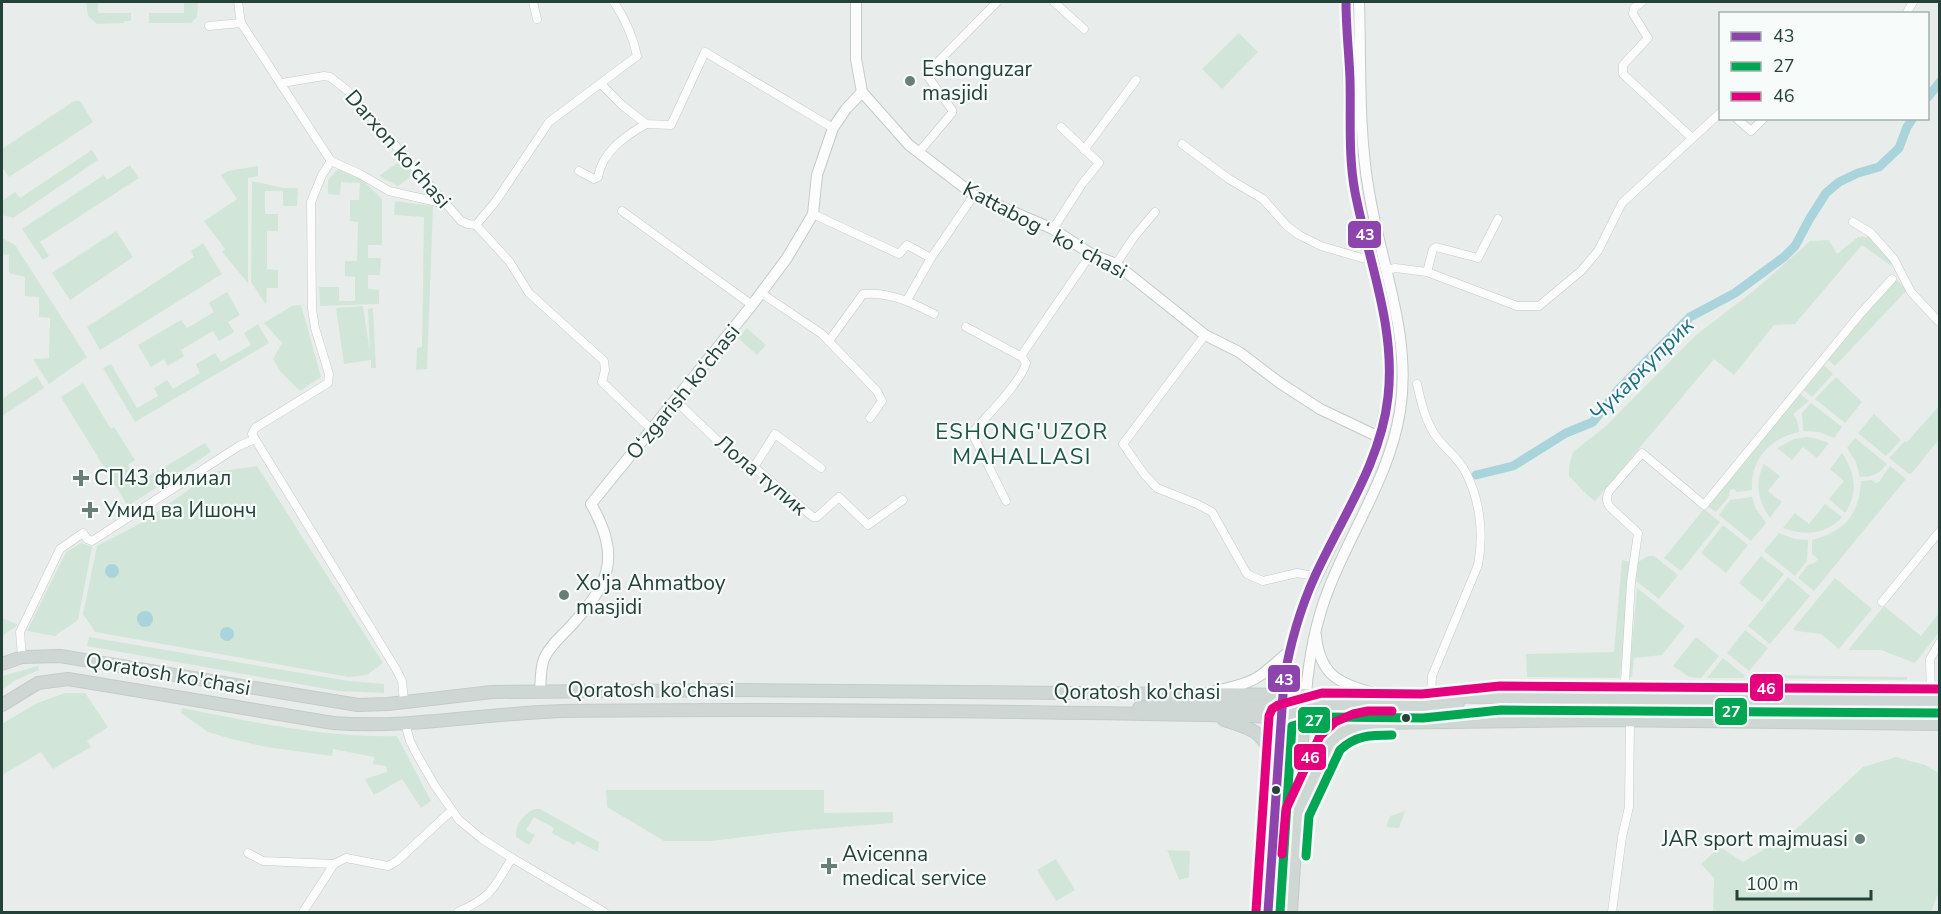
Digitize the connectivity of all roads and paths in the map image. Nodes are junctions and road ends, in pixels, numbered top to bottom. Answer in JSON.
{"nodes":[{"id":1,"x":238,"y":2,"type":"edge"},
{"id":2,"x":534,"y":2,"type":"edge"},
{"id":3,"x":614,"y":2,"type":"edge"},
{"id":4,"x":856,"y":2,"type":"edge"},
{"id":5,"x":997,"y":2,"type":"edge"},
{"id":6,"x":1054,"y":2,"type":"edge"},
{"id":7,"x":1346,"y":2,"type":"edge"},
{"id":8,"x":1359,"y":2,"type":"edge"},
{"id":9,"x":1642,"y":2,"type":"edge"},
{"id":10,"x":537,"y":20,"type":"dead end"},
{"id":11,"x":241,"y":23,"type":"junction"},
{"id":12,"x":209,"y":26,"type":"dead end"},
{"id":13,"x":1084,"y":29,"type":"dead end"},
{"id":14,"x":1136,"y":80,"type":"dead end"},
{"id":15,"x":282,"y":83,"type":"junction"},
{"id":16,"x":600,"y":84,"type":"junction"},
{"id":17,"x":862,"y":92,"type":"junction"},
{"id":18,"x":1719,"y":114,"type":"edge"},
{"id":19,"x":1738,"y":120,"type":"edge"},
{"id":20,"x":1762,"y":120,"type":"edge"},
{"id":21,"x":646,"y":124,"type":"junction"},
{"id":22,"x":1061,"y":127,"type":"dead end"},
{"id":23,"x":833,"y":128,"type":"junction"},
{"id":24,"x":1350,"y":131,"type":"junction"},
{"id":25,"x":1363,"y":131,"type":"junction"},
{"id":26,"x":1692,"y":138,"type":"junction"},
{"id":27,"x":1182,"y":144,"type":"dead end"},
{"id":28,"x":1084,"y":150,"type":"junction"},
{"id":29,"x":919,"y":152,"type":"junction"},
{"id":30,"x":331,"y":161,"type":"junction"},
{"id":31,"x":579,"y":171,"type":"dead end"},
{"id":32,"x":974,"y":195,"type":"junction"},
{"id":33,"x":447,"y":205,"type":"junction"},
{"id":34,"x":622,"y":211,"type":"dead end"},
{"id":35,"x":1155,"y":212,"type":"dead end"},
{"id":36,"x":813,"y":214,"type":"junction"},
{"id":37,"x":1498,"y":219,"type":"dead end"},
{"id":38,"x":1853,"y":222,"type":"dead end"},
{"id":39,"x":476,"y":225,"type":"junction"},
{"id":40,"x":1053,"y":229,"type":"junction"},
{"id":41,"x":1091,"y":254,"type":"junction"},
{"id":42,"x":1370,"y":255,"type":"junction"},
{"id":43,"x":931,"y":258,"type":"junction"},
{"id":44,"x":1116,"y":264,"type":"junction"},
{"id":45,"x":1387,"y":270,"type":"junction"},
{"id":46,"x":1427,"y":272,"type":"junction"},
{"id":47,"x":1892,"y":279,"type":"dead end"},
{"id":48,"x":761,"y":293,"type":"junction"},
{"id":49,"x":907,"y":300,"type":"junction"},
{"id":50,"x":752,"y":305,"type":"junction"},
{"id":51,"x":934,"y":314,"type":"dead end"},
{"id":52,"x":1940,"y":323,"type":"edge"},
{"id":53,"x":966,"y":327,"type":"dead end"},
{"id":54,"x":1205,"y":335,"type":"junction"},
{"id":55,"x":829,"y":340,"type":"junction"},
{"id":56,"x":1022,"y":357,"type":"junction"},
{"id":57,"x":1417,"y":384,"type":"dead end"},
{"id":58,"x":676,"y":400,"type":"junction"},
{"id":59,"x":870,"y":418,"type":"dead end"},
{"id":60,"x":652,"y":430,"type":"junction"},
{"id":61,"x":1379,"y":436,"type":"junction"},
{"id":62,"x":255,"y":439,"type":"junction"},
{"id":63,"x":754,"y":467,"type":"junction"},
{"id":64,"x":821,"y":468,"type":"dead end"},
{"id":65,"x":903,"y":500,"type":"dead end"},
{"id":66,"x":1006,"y":501,"type":"dead end"},
{"id":67,"x":1940,"y":531,"type":"edge"},
{"id":68,"x":1326,"y":553,"type":"junction"},
{"id":69,"x":1340,"y":560,"type":"junction"},
{"id":70,"x":1315,"y":576,"type":"junction"},
{"id":71,"x":1882,"y":602,"type":"dead end"},
{"id":72,"x":1317,"y":624,"type":"junction"},
{"id":73,"x":1940,"y":642,"type":"edge"},
{"id":74,"x":1289,"y":651,"type":"junction"},
{"id":75,"x":22,"y":654,"type":"junction"},
{"id":76,"x":2,"y":656,"type":"edge"},
{"id":77,"x":2,"y":664,"type":"edge"},
{"id":78,"x":207,"y":681,"type":"junction"},
{"id":79,"x":540,"y":691,"type":"junction"},
{"id":80,"x":1208,"y":693,"type":"junction"},
{"id":81,"x":1306,"y":694,"type":"junction"},
{"id":82,"x":1380,"y":695,"type":"junction"},
{"id":83,"x":1431,"y":695,"type":"junction"},
{"id":84,"x":1500,"y":698,"type":"junction"},
{"id":85,"x":1624,"y":698,"type":"junction"},
{"id":86,"x":1935,"y":701,"type":"edge"},
{"id":87,"x":202,"y":702,"type":"junction"},
{"id":88,"x":404,"y":702,"type":"junction"},
{"id":89,"x":2,"y":705,"type":"edge"},
{"id":90,"x":1282,"y":705,"type":"junction"},
{"id":91,"x":543,"y":712,"type":"junction"},
{"id":92,"x":1112,"y":713,"type":"junction"},
{"id":93,"x":1206,"y":715,"type":"junction"},
{"id":94,"x":1304,"y":715,"type":"junction"},
{"id":95,"x":1630,"y":721,"type":"junction"},
{"id":96,"x":405,"y":723,"type":"junction"},
{"id":97,"x":1369,"y":723,"type":"junction"},
{"id":98,"x":1940,"y":724,"type":"edge"},
{"id":99,"x":1278,"y":766,"type":"junction"},
{"id":100,"x":451,"y":811,"type":"junction"},
{"id":101,"x":1297,"y":813,"type":"junction"},
{"id":102,"x":248,"y":853,"type":"dead end"},
{"id":103,"x":512,"y":858,"type":"junction"},
{"id":104,"x":334,"y":864,"type":"junction"},
{"id":105,"x":303,"y":912,"type":"edge"},
{"id":106,"x":458,"y":912,"type":"edge"},
{"id":107,"x":604,"y":912,"type":"edge"},
{"id":108,"x":1268,"y":912,"type":"edge"},
{"id":109,"x":1291,"y":912,"type":"edge"},
{"id":110,"x":1612,"y":912,"type":"edge"}],
"edges":[{"from":1,"to":11,"type":"street"},
{"from":2,"to":10,"type":"street"},
{"from":3,"to":16,"type":"street"},
{"from":4,"to":17,"type":"main road"},
{"from":5,"to":29,"type":"street"},
{"from":6,"to":13,"type":"street"},
{"from":7,"to":24,"type":"main road"},
{"from":8,"to":25,"type":"main road"},
{"from":9,"to":26,"type":"street"},
{"from":11,"to":12,"type":"street"},
{"from":11,"to":15,"type":"street"},
{"from":14,"to":28,"type":"street"},
{"from":15,"to":30,"type":"street"},
{"from":15,"to":33,"type":"street","name":"Darxon ko'chasi"},
{"from":16,"to":21,"type":"street"},
{"from":16,"to":39,"type":"street"},
{"from":17,"to":23,"type":"main road","name":"O‘zgarish ko‘chasi"},
{"from":17,"to":29,"type":"main road","name":"Kattabogʻ koʻchasi"},
{"from":18,"to":26,"type":"street"},
{"from":19,"to":20,"type":"street"},
{"from":21,"to":23,"type":"street"},
{"from":21,"to":31,"type":"street"},
{"from":22,"to":28,"type":"street"},
{"from":23,"to":36,"type":"main road","name":"O‘zgarish ko‘chasi"},
{"from":24,"to":25,"type":"main road"},
{"from":24,"to":42,"type":"main road"},
{"from":25,"to":45,"type":"main road"},
{"from":26,"to":46,"type":"street"},
{"from":27,"to":42,"type":"street"},
{"from":28,"to":40,"type":"street"},
{"from":29,"to":32,"type":"main road","name":"Kattabogʻ koʻchasi"},
{"from":30,"to":33,"type":"street"},
{"from":30,"to":62,"type":"street"},
{"from":32,"to":40,"type":"main road","name":"Kattabogʻ koʻchasi"},
{"from":32,"to":43,"type":"street"},
{"from":33,"to":39,"type":"street","name":"Darxon ko'chasi"},
{"from":34,"to":50,"type":"street"},
{"from":35,"to":44,"type":"street"},
{"from":36,"to":43,"type":"street"},
{"from":36,"to":48,"type":"main road","name":"O‘zgarish ko‘chasi"},
{"from":37,"to":46,"type":"street"},
{"from":38,"to":52,"type":"street"},
{"from":39,"to":60,"type":"street","name":"Darxon ko'chasi"},
{"from":40,"to":41,"type":"main road","name":"Kattabogʻ koʻchasi"},
{"from":41,"to":44,"type":"main road","name":"Kattabogʻ koʻchasi"},
{"from":41,"to":56,"type":"street"},
{"from":42,"to":61,"type":"main road"},
{"from":43,"to":49,"type":"street"},
{"from":44,"to":54,"type":"main road","name":"Kattabogʻ koʻchasi"},
{"from":45,"to":46,"type":"street"},
{"from":45,"to":69,"type":"main road"},
{"from":47,"to":85,"type":"street"},
{"from":48,"to":50,"type":"main road","name":"O‘zgarish ko‘chasi"},
{"from":48,"to":55,"type":"street"},
{"from":49,"to":51,"type":"street"},
{"from":49,"to":55,"type":"street"},
{"from":50,"to":58,"type":"main road","name":"O‘zgarish ko‘chasi"},
{"from":53,"to":56,"type":"street"},
{"from":54,"to":61,"type":"main road","name":"Kattabogʻ koʻchasi"},
{"from":54,"to":70,"type":"street"},
{"from":55,"to":59,"type":"street"},
{"from":56,"to":66,"type":"street"},
{"from":57,"to":83,"type":"street"},
{"from":58,"to":60,"type":"main road","name":"O‘zgarish ko‘chasi"},
{"from":58,"to":63,"type":"street","name":"Лола тупик"},
{"from":60,"to":79,"type":"main road","name":"O‘zgarish ko‘chasi"},
{"from":61,"to":68,"type":"main road"},
{"from":62,"to":75,"type":"street"},
{"from":62,"to":88,"type":"street"},
{"from":63,"to":64,"type":"street"},
{"from":63,"to":65,"type":"street","name":"Лола тупик"},
{"from":67,"to":71,"type":"street"},
{"from":68,"to":69,"type":"main road"},
{"from":68,"to":70,"type":"main road"},
{"from":69,"to":72,"type":"main road"},
{"from":70,"to":74,"type":"main road"},
{"from":72,"to":81,"type":"main road"},
{"from":72,"to":82,"type":"main road"},
{"from":73,"to":86,"type":"street"},
{"from":74,"to":80,"type":"main road"},
{"from":74,"to":90,"type":"main road"},
{"from":75,"to":76,"type":"main road"},
{"from":75,"to":77,"type":"main road"},
{"from":75,"to":78,"type":"main road","name":"Qoratosh ko'chasi"},
{"from":78,"to":87,"type":"main road"},
{"from":78,"to":88,"type":"main road","name":"Qoratosh ko'chasi"},
{"from":79,"to":80,"type":"main road","name":"Qoratosh ko'chasi"},
{"from":79,"to":88,"type":"main road","name":"Qoratosh ko'chasi"},
{"from":79,"to":91,"type":"main road"},
{"from":80,"to":90,"type":"main road","name":"Qoratosh ko'chasi"},
{"from":81,"to":82,"type":"main road","name":"Qoratosh ko'chasi"},
{"from":81,"to":90,"type":"main road","name":"Qoratosh ko'chasi"},
{"from":81,"to":94,"type":"main road"},
{"from":82,"to":83,"type":"main road","name":"Qoratosh ko'chasi"},
{"from":83,"to":84,"type":"main road","name":"Qoratosh ko'chasi"},
{"from":84,"to":85,"type":"main road"},
{"from":84,"to":94,"type":"main road"},
{"from":85,"to":86,"type":"main road"},
{"from":85,"to":95,"type":"street"},
{"from":87,"to":89,"type":"main road","name":"Qoratosh ko'chasi"},
{"from":87,"to":96,"type":"main road","name":"Qoratosh ko'chasi"},
{"from":88,"to":96,"type":"main road"},
{"from":90,"to":92,"type":"main road"},
{"from":90,"to":93,"type":"main road","name":"Qoratosh ko'chasi"},
{"from":90,"to":94,"type":"main road"},
{"from":90,"to":99,"type":"main road"},
{"from":91,"to":92,"type":"main road","name":"Qoratosh ko'chasi"},
{"from":91,"to":96,"type":"main road","name":"Qoratosh ko'chasi"},
{"from":92,"to":93,"type":"main road","name":"Qoratosh ko'chasi"},
{"from":93,"to":99,"type":"main road"},
{"from":94,"to":97,"type":"main road"},
{"from":94,"to":101,"type":"main road"},
{"from":95,"to":97,"type":"main road"},
{"from":95,"to":98,"type":"main road"},
{"from":95,"to":110,"type":"street"},
{"from":96,"to":100,"type":"street"},
{"from":97,"to":101,"type":"main road"},
{"from":99,"to":108,"type":"main road"},
{"from":100,"to":103,"type":"street"},
{"from":100,"to":104,"type":"street"},
{"from":101,"to":109,"type":"main road"},
{"from":102,"to":104,"type":"street"},
{"from":103,"to":106,"type":"street"},
{"from":103,"to":107,"type":"street"},
{"from":104,"to":105,"type":"street"}]}
